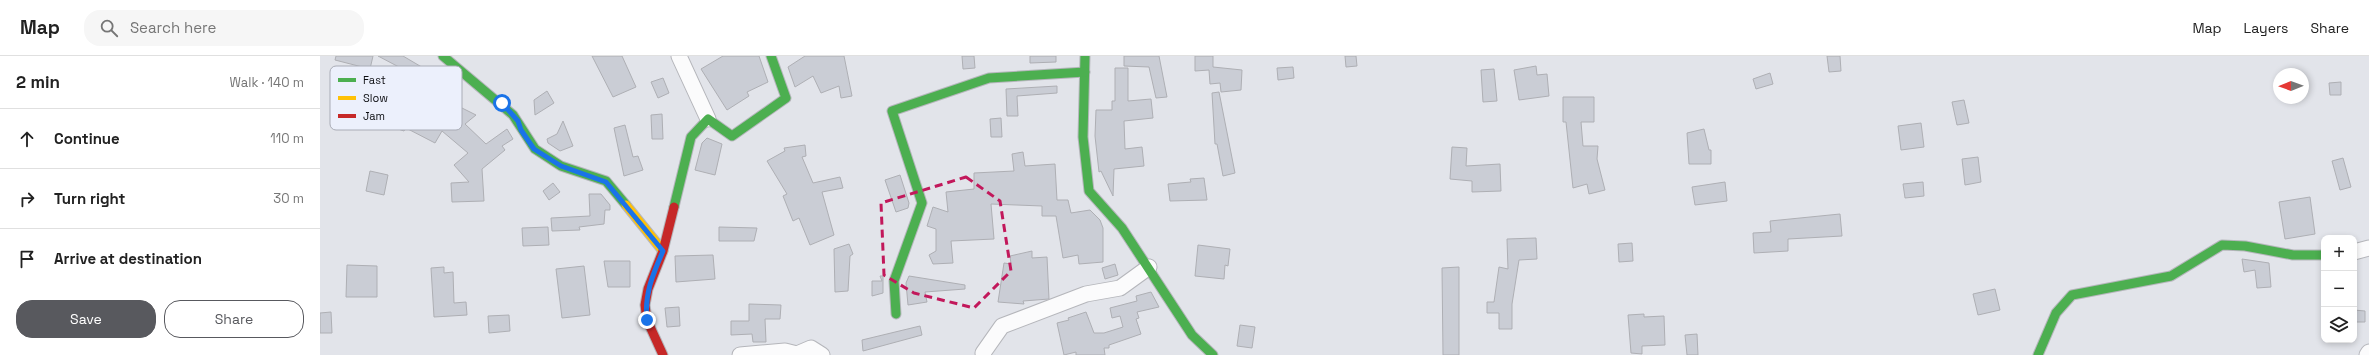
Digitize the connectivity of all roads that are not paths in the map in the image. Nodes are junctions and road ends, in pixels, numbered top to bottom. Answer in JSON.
{"nodes":[{"id":1,"x":443,"y":56,"type":"edge"},
{"id":2,"x":679,"y":56,"type":"edge"},
{"id":3,"x":771,"y":56,"type":"edge"},
{"id":4,"x":1085,"y":56,"type":"edge"},
{"id":5,"x":456,"y":66,"type":"edge"},
{"id":6,"x":462,"y":71,"type":"edge"},
{"id":7,"x":1085,"y":72,"type":"junction"},
{"id":8,"x":708,"y":119,"type":"junction"},
{"id":9,"x":2369,"y":248,"type":"edge"},
{"id":10,"x":663,"y":251,"type":"junction"},
{"id":11,"x":2357,"y":251,"type":"edge"},
{"id":12,"x":2321,"y":255,"type":"edge"},
{"id":13,"x":1149,"y":267,"type":"junction"},
{"id":14,"x":896,"y":314,"type":"dead end"},
{"id":15,"x":2369,"y":352,"type":"edge"},
{"id":16,"x":985,"y":354,"type":"edge"},
{"id":17,"x":663,"y":355,"type":"edge"},
{"id":18,"x":740,"y":355,"type":"edge"},
{"id":19,"x":822,"y":355,"type":"edge"},
{"id":20,"x":1213,"y":355,"type":"edge"},
{"id":21,"x":2038,"y":355,"type":"edge"},
{"id":22,"x":2367,"y":355,"type":"edge"}],
"edges":[{"from":1,"to":5,"type":"street"},
{"from":2,"to":8,"type":"street"},
{"from":3,"to":8,"type":"street"},
{"from":4,"to":7,"type":"street"},
{"from":6,"to":10,"type":"street"},
{"from":7,"to":13,"type":"street"},
{"from":7,"to":14,"type":"street"},
{"from":8,"to":10,"type":"street"},
{"from":9,"to":11,"type":"street"},
{"from":10,"to":17,"type":"street"},
{"from":12,"to":21,"type":"street"},
{"from":13,"to":16,"type":"street"},
{"from":13,"to":20,"type":"street"},
{"from":15,"to":22,"type":"street"},
{"from":18,"to":19,"type":"street"}]}
